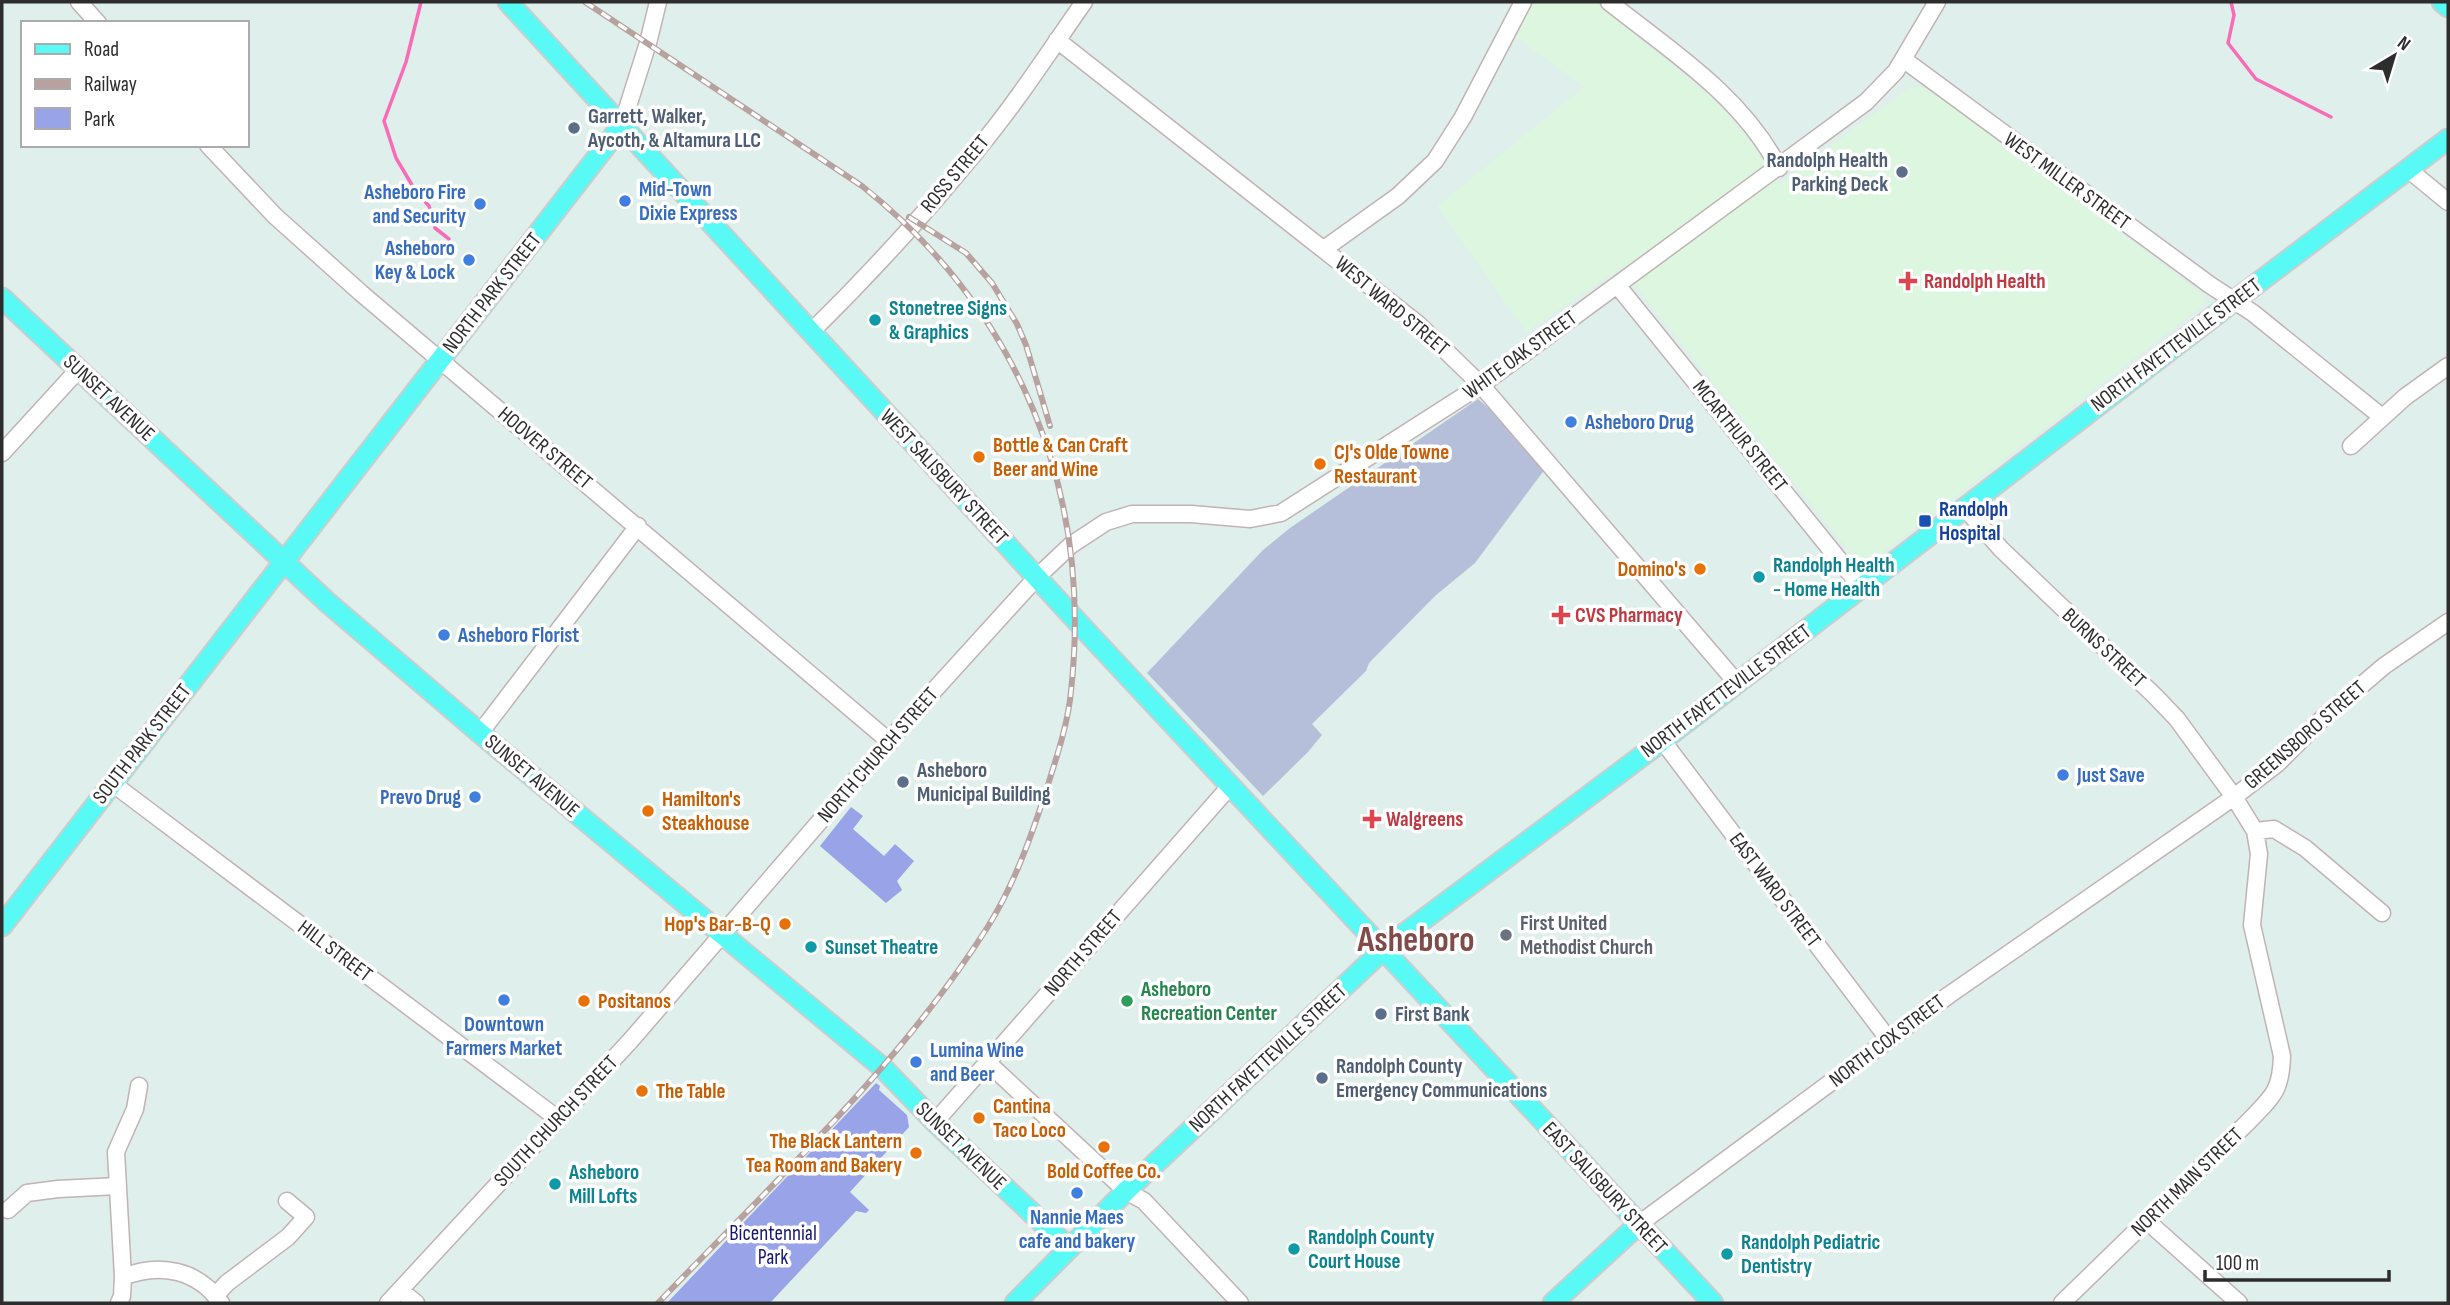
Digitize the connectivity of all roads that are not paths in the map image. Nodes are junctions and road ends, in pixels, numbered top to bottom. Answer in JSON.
{"nodes":[{"id":1,"x":79,"y":2,"type":"edge"},
{"id":2,"x":508,"y":2,"type":"edge"},
{"id":3,"x":658,"y":2,"type":"edge"},
{"id":4,"x":1084,"y":2,"type":"edge"},
{"id":5,"x":1523,"y":2,"type":"edge"},
{"id":6,"x":1609,"y":2,"type":"edge"},
{"id":7,"x":1937,"y":2,"type":"edge"},
{"id":8,"x":2442,"y":2,"type":"edge"},
{"id":9,"x":2448,"y":7,"type":"edge"},
{"id":10,"x":96,"y":21,"type":"edge"},
{"id":11,"x":1057,"y":40,"type":"junction"},
{"id":12,"x":1903,"y":59,"type":"junction"},
{"id":13,"x":622,"y":125,"type":"junction"},
{"id":14,"x":2448,"y":139,"type":"edge"},
{"id":15,"x":210,"y":147,"type":"edge"},
{"id":16,"x":1779,"y":168,"type":"junction"},
{"id":17,"x":2409,"y":170,"type":"junction"},
{"id":18,"x":2448,"y":202,"type":"edge"},
{"id":19,"x":1324,"y":249,"type":"junction"},
{"id":20,"x":1617,"y":285,"type":"junction"},
{"id":21,"x":2,"y":298,"type":"edge"},
{"id":22,"x":2234,"y":300,"type":"junction"},
{"id":23,"x":810,"y":333,"type":"junction"},
{"id":24,"x":440,"y":359,"type":"junction"},
{"id":25,"x":2448,"y":366,"type":"edge"},
{"id":26,"x":78,"y":370,"type":"junction"},
{"id":27,"x":1481,"y":385,"type":"junction"},
{"id":28,"x":2382,"y":417,"type":"junction"},
{"id":29,"x":2351,"y":446,"type":"dead end"},
{"id":30,"x":2,"y":453,"type":"edge"},
{"id":31,"x":1964,"y":507,"type":"junction"},
{"id":32,"x":638,"y":526,"type":"junction"},
{"id":33,"x":283,"y":562,"type":"junction"},
{"id":34,"x":1037,"y":577,"type":"junction"},
{"id":35,"x":1861,"y":587,"type":"junction"},
{"id":36,"x":2448,"y":622,"type":"edge"},
{"id":37,"x":1737,"y":682,"type":"junction"},
{"id":38,"x":480,"y":733,"type":"junction"},
{"id":39,"x":1662,"y":740,"type":"junction"},
{"id":40,"x":890,"y":742,"type":"junction"},
{"id":41,"x":112,"y":783,"type":"junction"},
{"id":42,"x":1231,"y":785,"type":"junction"},
{"id":43,"x":2234,"y":797,"type":"junction"},
{"id":44,"x":2255,"y":831,"type":"junction"},
{"id":45,"x":2382,"y":912,"type":"dead end"},
{"id":46,"x":4,"y":917,"type":"edge"},
{"id":47,"x":722,"y":935,"type":"junction"},
{"id":48,"x":1384,"y":949,"type":"junction"},
{"id":49,"x":1889,"y":1040,"type":"junction"},
{"id":50,"x":2279,"y":1045,"type":"joint"},
{"id":51,"x":987,"y":1062,"type":"junction"},
{"id":52,"x":139,"y":1086,"type":"dead end"},
{"id":53,"x":558,"y":1119,"type":"junction"},
{"id":54,"x":935,"y":1122,"type":"junction"},
{"id":55,"x":118,"y":1186,"type":"junction"},
{"id":56,"x":1126,"y":1191,"type":"junction"},
{"id":57,"x":287,"y":1202,"type":"dead end"},
{"id":58,"x":8,"y":1210,"type":"dead end"},
{"id":59,"x":2147,"y":1221,"type":"junction"},
{"id":60,"x":1639,"y":1224,"type":"junction"},
{"id":61,"x":1068,"y":1247,"type":"junction"},
{"id":62,"x":123,"y":1277,"type":"junction"},
{"id":63,"x":400,"y":1290,"type":"junction"},
{"id":64,"x":218,"y":1300,"type":"edge"},
{"id":65,"x":119,"y":1303,"type":"edge"},
{"id":66,"x":388,"y":1303,"type":"edge"},
{"id":67,"x":416,"y":1303,"type":"edge"},
{"id":68,"x":1015,"y":1303,"type":"edge"},
{"id":69,"x":1240,"y":1303,"type":"edge"},
{"id":70,"x":1553,"y":1303,"type":"edge"},
{"id":71,"x":1713,"y":1303,"type":"edge"},
{"id":72,"x":2062,"y":1303,"type":"edge"},
{"id":73,"x":2239,"y":1303,"type":"edge"}],
"edges":[{"from":1,"to":10,"type":"street"},
{"from":2,"to":13,"type":"main road","name":"WEST SALISBURY STREET"},
{"from":3,"to":13,"type":"street","name":"NORTH PARK STREET"},
{"from":4,"to":11,"type":"street","name":"ROSS STREET"},
{"from":5,"to":19,"type":"street"},
{"from":6,"to":16,"type":"street"},
{"from":7,"to":12,"type":"street","name":"WHITE OAK STREET"},
{"from":8,"to":9,"type":"main road"},
{"from":11,"to":19,"type":"street","name":"WEST WARD STREET"},
{"from":11,"to":23,"type":"street","name":"ROSS STREET"},
{"from":12,"to":16,"type":"street","name":"WHITE OAK STREET"},
{"from":12,"to":22,"type":"street","name":"WEST MILLER STREET"},
{"from":13,"to":23,"type":"main road","name":"WEST SALISBURY STREET"},
{"from":13,"to":24,"type":"main road","name":"NORTH PARK STREET"},
{"from":14,"to":17,"type":"main road","name":"NORTH FAYETTEVILLE STREET"},
{"from":15,"to":24,"type":"street","name":"HOOVER STREET"},
{"from":16,"to":20,"type":"street","name":"WHITE OAK STREET"},
{"from":17,"to":18,"type":"street"},
{"from":17,"to":22,"type":"main road","name":"NORTH FAYETTEVILLE STREET"},
{"from":19,"to":27,"type":"street","name":"WEST WARD STREET"},
{"from":20,"to":27,"type":"street","name":"WHITE OAK STREET"},
{"from":20,"to":35,"type":"street","name":"MCARTHUR STREET"},
{"from":21,"to":26,"type":"main road","name":"SUNSET AVENUE"},
{"from":22,"to":28,"type":"street","name":"WEST MILLER STREET"},
{"from":22,"to":31,"type":"main road","name":"NORTH FAYETTEVILLE STREET"},
{"from":23,"to":34,"type":"main road","name":"WEST SALISBURY STREET"},
{"from":24,"to":32,"type":"street","name":"HOOVER STREET"},
{"from":24,"to":33,"type":"main road","name":"NORTH PARK STREET"},
{"from":25,"to":28,"type":"street"},
{"from":26,"to":30,"type":"street"},
{"from":26,"to":33,"type":"main road","name":"SUNSET AVENUE"},
{"from":27,"to":34,"type":"street","name":"WHITE OAK STREET"},
{"from":27,"to":37,"type":"street","name":"WEST WARD STREET"},
{"from":28,"to":29,"type":"street"},
{"from":31,"to":35,"type":"main road","name":"NORTH FAYETTEVILLE STREET"},
{"from":31,"to":43,"type":"street","name":"BURNS STREET"},
{"from":32,"to":38,"type":"street"},
{"from":32,"to":40,"type":"street","name":"HOOVER STREET"},
{"from":33,"to":38,"type":"main road","name":"SUNSET AVENUE"},
{"from":33,"to":41,"type":"main road","name":"SOUTH PARK STREET"},
{"from":34,"to":40,"type":"street","name":"NORTH CHURCH STREET"},
{"from":34,"to":42,"type":"main road","name":"WEST SALISBURY STREET"},
{"from":35,"to":37,"type":"main road","name":"NORTH FAYETTEVILLE STREET"},
{"from":36,"to":43,"type":"street","name":"GREENSBORO STREET"},
{"from":37,"to":39,"type":"main road","name":"NORTH FAYETTEVILLE STREET"},
{"from":38,"to":47,"type":"main road","name":"SUNSET AVENUE"},
{"from":39,"to":48,"type":"main road","name":"NORTH FAYETTEVILLE STREET"},
{"from":39,"to":49,"type":"street","name":"EAST WARD STREET"},
{"from":40,"to":47,"type":"street","name":"NORTH CHURCH STREET"},
{"from":41,"to":46,"type":"main road","name":"SOUTH PARK STREET"},
{"from":41,"to":53,"type":"street","name":"HILL STREET"},
{"from":42,"to":48,"type":"main road","name":"WEST SALISBURY STREET"},
{"from":42,"to":51,"type":"street","name":"NORTH STREET"},
{"from":43,"to":44,"type":"street","name":"GREENSBORO STREET"},
{"from":43,"to":49,"type":"street","name":"NORTH COX STREET"},
{"from":44,"to":45,"type":"street"},
{"from":44,"to":50,"type":"street","name":"GREENSBORO STREET"},
{"from":47,"to":53,"type":"street","name":"SOUTH CHURCH STREET"},
{"from":47,"to":54,"type":"main road","name":"SUNSET AVENUE"},
{"from":48,"to":56,"type":"main road","name":"NORTH FAYETTEVILLE STREET"},
{"from":48,"to":60,"type":"main road","name":"EAST SALISBURY STREET"},
{"from":49,"to":60,"type":"street","name":"NORTH COX STREET"},
{"from":50,"to":59,"type":"street","name":"NORTH MAIN STREET"},
{"from":51,"to":54,"type":"street","name":"NORTH STREET"},
{"from":51,"to":56,"type":"street"},
{"from":52,"to":55,"type":"street"},
{"from":53,"to":63,"type":"street","name":"SOUTH CHURCH STREET"},
{"from":54,"to":61,"type":"main road","name":"SUNSET AVENUE"},
{"from":55,"to":58,"type":"street"},
{"from":55,"to":62,"type":"street"},
{"from":56,"to":61,"type":"main road","name":"NORTH FAYETTEVILLE STREET"},
{"from":56,"to":69,"type":"street"},
{"from":57,"to":64,"type":"street"},
{"from":59,"to":72,"type":"street","name":"NORTH MAIN STREET"},
{"from":59,"to":73,"type":"street"},
{"from":60,"to":70,"type":"main road","name":"NORTH COX STREET"},
{"from":60,"to":71,"type":"main road","name":"EAST SALISBURY STREET"},
{"from":61,"to":68,"type":"main road","name":"NORTH FAYETTEVILLE STREET"},
{"from":62,"to":64,"type":"street"},
{"from":62,"to":65,"type":"street"},
{"from":63,"to":66,"type":"street","name":"SOUTH CHURCH STREET"},
{"from":63,"to":67,"type":"street"}]}
